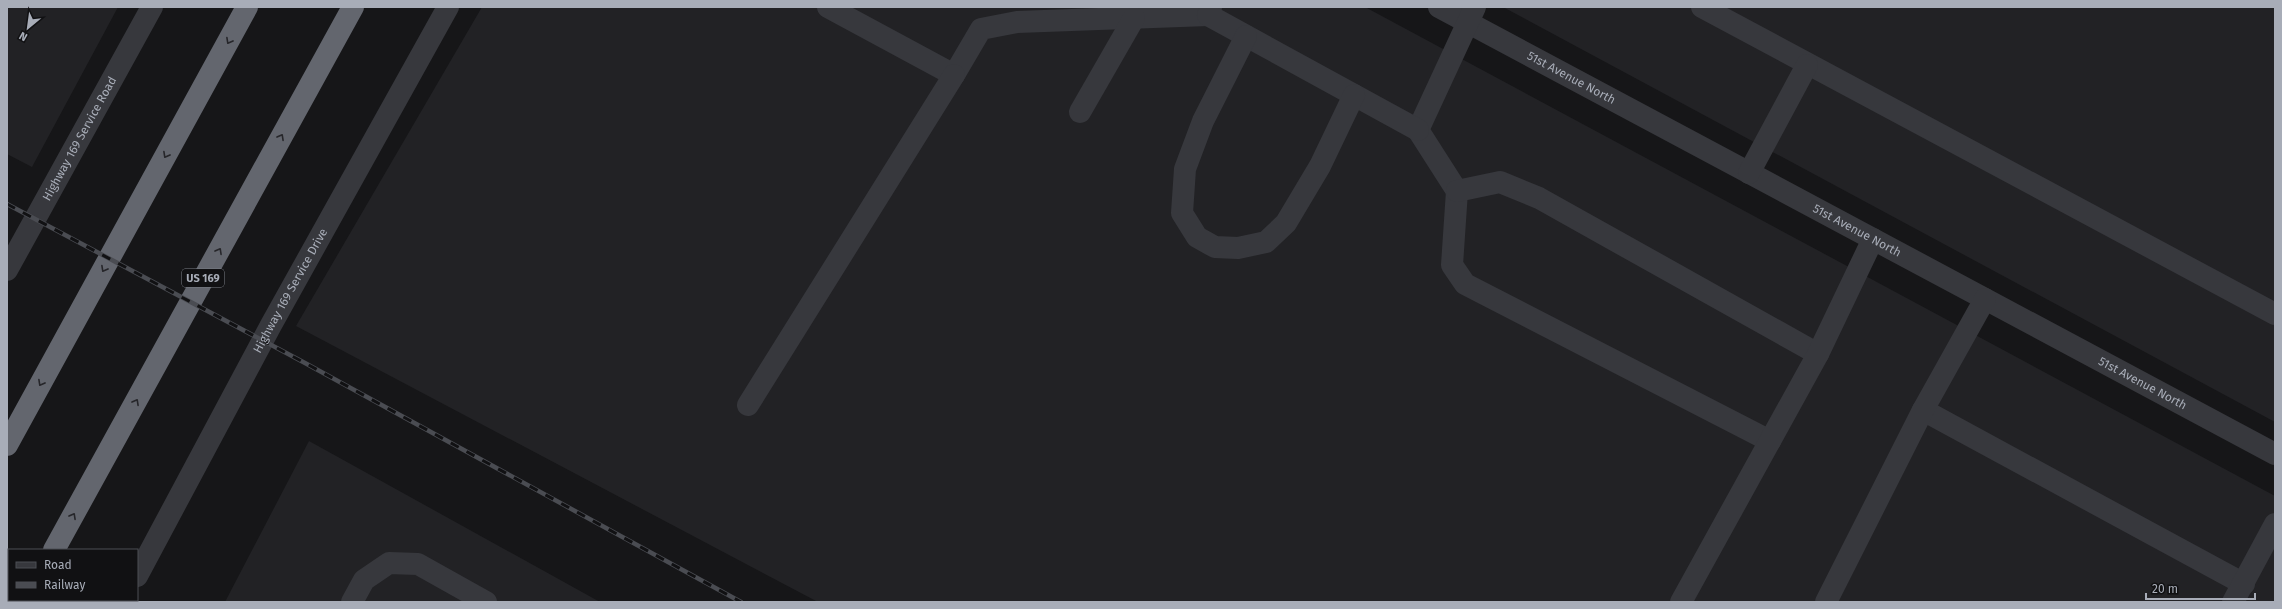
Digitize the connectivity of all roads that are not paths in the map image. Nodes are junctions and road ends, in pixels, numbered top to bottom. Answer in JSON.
{"nodes":[{"id":1,"x":152,"y":7,"type":"edge"},
{"id":2,"x":247,"y":7,"type":"edge"},
{"id":3,"x":353,"y":7,"type":"edge"},
{"id":4,"x":448,"y":7,"type":"edge"},
{"id":5,"x":828,"y":7,"type":"edge"},
{"id":6,"x":1439,"y":7,"type":"edge"},
{"id":7,"x":1702,"y":7,"type":"edge"},
{"id":8,"x":1209,"y":11,"type":"edge"},
{"id":9,"x":1471,"y":14,"type":"edge"},
{"id":10,"x":1134,"y":18,"type":"junction"},
{"id":11,"x":1246,"y":36,"type":"junction"},
{"id":12,"x":1807,"y":65,"type":"junction"},
{"id":13,"x":954,"y":75,"type":"junction"},
{"id":14,"x":1354,"y":95,"type":"junction"},
{"id":15,"x":1080,"y":112,"type":"dead end"},
{"id":16,"x":1418,"y":130,"type":"junction"},
{"id":17,"x":1749,"y":173,"type":"junction"},
{"id":18,"x":1457,"y":191,"type":"junction"},
{"id":19,"x":1873,"y":239,"type":"junction"},
{"id":20,"x":7,"y":270,"type":"edge"},
{"id":21,"x":1985,"y":299,"type":"junction"},
{"id":22,"x":2275,"y":314,"type":"edge"},
{"id":23,"x":1818,"y":354,"type":"junction"},
{"id":24,"x":748,"y":405,"type":"dead end"},
{"id":25,"x":1924,"y":410,"type":"junction"},
{"id":26,"x":1770,"y":441,"type":"junction"},
{"id":27,"x":7,"y":445,"type":"edge"},
{"id":28,"x":2275,"y":454,"type":"edge"},
{"id":29,"x":2275,"y":524,"type":"edge"},
{"id":30,"x":55,"y":549,"type":"edge"},
{"id":31,"x":138,"y":574,"type":"edge"},
{"id":32,"x":2238,"y":593,"type":"edge"},
{"id":33,"x":352,"y":602,"type":"edge"},
{"id":34,"x":486,"y":602,"type":"edge"},
{"id":35,"x":1681,"y":602,"type":"edge"},
{"id":36,"x":1826,"y":602,"type":"edge"}],
"edges":[{"from":1,"to":20,"type":"street","name":"Highway 169 Service Road"},
{"from":2,"to":27,"type":"highway","one_way":true},
{"from":30,"to":3,"type":"highway","number":"US 169","one_way":true},
{"from":4,"to":31,"type":"street","name":"Highway 169 Service Drive"},
{"from":5,"to":13,"type":"street"},
{"from":6,"to":9,"type":"street","name":"51st Avenue North"},
{"from":7,"to":12,"type":"street"},
{"from":8,"to":10,"type":"street"},
{"from":8,"to":11,"type":"street"},
{"from":9,"to":16,"type":"street"},
{"from":9,"to":17,"type":"street","name":"51st Avenue North"},
{"from":10,"to":13,"type":"street"},
{"from":10,"to":15,"type":"street"},
{"from":11,"to":14,"type":"street"},
{"from":11,"to":14,"type":"street"},
{"from":12,"to":17,"type":"street"},
{"from":12,"to":22,"type":"street"},
{"from":13,"to":24,"type":"street"},
{"from":14,"to":16,"type":"street"},
{"from":16,"to":18,"type":"street"},
{"from":17,"to":19,"type":"street","name":"51st Avenue North"},
{"from":18,"to":23,"type":"street"},
{"from":18,"to":26,"type":"street"},
{"from":19,"to":21,"type":"street","name":"51st Avenue North"},
{"from":19,"to":23,"type":"street"},
{"from":21,"to":25,"type":"street"},
{"from":21,"to":28,"type":"street","name":"51st Avenue North"},
{"from":23,"to":26,"type":"street"},
{"from":25,"to":32,"type":"street"},
{"from":25,"to":36,"type":"street"},
{"from":26,"to":35,"type":"street"},
{"from":29,"to":32,"type":"street"},
{"from":33,"to":34,"type":"street"}]}
